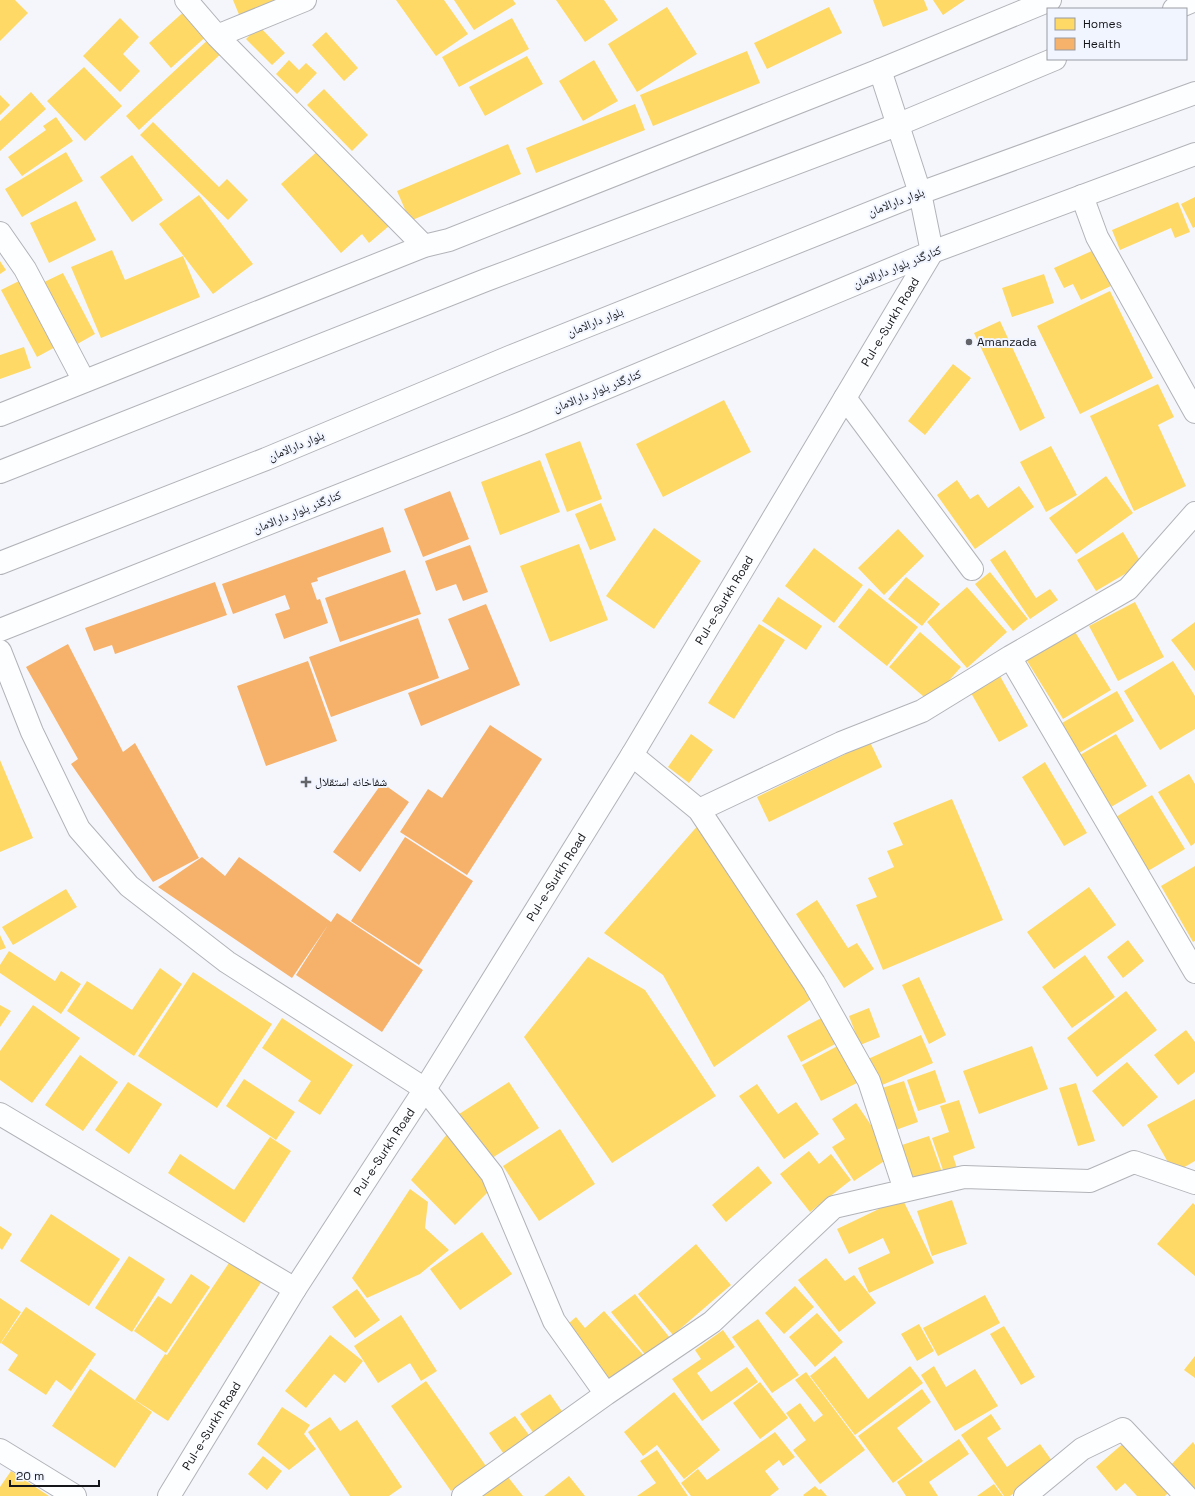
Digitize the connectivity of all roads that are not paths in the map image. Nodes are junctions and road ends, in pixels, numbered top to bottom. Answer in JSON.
{"nodes":[{"id":1,"x":186,"y":0,"type":"edge"},
{"id":2,"x":305,"y":0,"type":"edge"},
{"id":3,"x":1050,"y":0,"type":"edge"},
{"id":4,"x":1195,"y":0,"type":"edge"},
{"id":5,"x":1176,"y":8,"type":"edge"},
{"id":6,"x":217,"y":36,"type":"junction"},
{"id":7,"x":1053,"y":60,"type":"edge"},
{"id":8,"x":880,"y":70,"type":"junction"},
{"id":9,"x":1195,"y":93,"type":"edge"},
{"id":10,"x":897,"y":125,"type":"junction"},
{"id":11,"x":1195,"y":154,"type":"edge"},
{"id":12,"x":920,"y":193,"type":"junction"},
{"id":13,"x":1082,"y":196,"type":"junction"},
{"id":14,"x":0,"y":234,"type":"edge"},
{"id":15,"x":424,"y":246,"type":"junction"},
{"id":16,"x":932,"y":252,"type":"junction"},
{"id":17,"x":84,"y":380,"type":"junction"},
{"id":18,"x":845,"y":398,"type":"junction"},
{"id":19,"x":1195,"y":412,"type":"edge"},
{"id":20,"x":0,"y":415,"type":"edge"},
{"id":21,"x":0,"y":472,"type":"edge"},
{"id":22,"x":1195,"y":512,"type":"edge"},
{"id":23,"x":0,"y":563,"type":"edge"},
{"id":24,"x":972,"y":568,"type":"dead end"},
{"id":25,"x":0,"y":630,"type":"edge"},
{"id":26,"x":0,"y":651,"type":"edge"},
{"id":27,"x":1010,"y":657,"type":"junction"},
{"id":28,"x":632,"y":755,"type":"junction"},
{"id":29,"x":699,"y":810,"type":"junction"},
{"id":30,"x":1195,"y":972,"type":"edge"},
{"id":31,"x":424,"y":1089,"type":"junction"},
{"id":32,"x":0,"y":1114,"type":"edge"},
{"id":33,"x":1195,"y":1183,"type":"edge"},
{"id":34,"x":905,"y":1190,"type":"junction"},
{"id":35,"x":295,"y":1289,"type":"junction"},
{"id":36,"x":606,"y":1394,"type":"junction"},
{"id":37,"x":0,"y":1450,"type":"edge"},
{"id":38,"x":75,"y":1496,"type":"edge"},
{"id":39,"x":169,"y":1496,"type":"edge"},
{"id":40,"x":463,"y":1496,"type":"edge"},
{"id":41,"x":1025,"y":1496,"type":"edge"},
{"id":42,"x":1186,"y":1496,"type":"edge"}],
"edges":[{"from":1,"to":6,"type":"street"},
{"from":2,"to":6,"type":"street"},
{"from":3,"to":8,"type":"street"},
{"from":4,"to":5,"type":"street"},
{"from":6,"to":15,"type":"street"},
{"from":7,"to":10,"type":"street"},
{"from":8,"to":10,"type":"street"},
{"from":8,"to":15,"type":"street"},
{"from":9,"to":12,"type":"street","name":"بلوار دارالامان"},
{"from":10,"to":12,"type":"street"},
{"from":10,"to":21,"type":"street"},
{"from":11,"to":13,"type":"street","name":"کنارگذر بلوار دارالامان"},
{"from":12,"to":16,"type":"street"},
{"from":12,"to":23,"type":"street","name":"بلوار دارالامان"},
{"from":13,"to":16,"type":"street","name":"کنارگذر بلوار دارالامان"},
{"from":13,"to":19,"type":"street"},
{"from":14,"to":17,"type":"street"},
{"from":15,"to":17,"type":"street"},
{"from":16,"to":18,"type":"street","name":"Pul-e-Surkh Road"},
{"from":16,"to":25,"type":"street","name":"کنارگذر بلوار دارالامان"},
{"from":17,"to":20,"type":"street"},
{"from":18,"to":24,"type":"street"},
{"from":18,"to":28,"type":"street","name":"Pul-e-Surkh Road"},
{"from":22,"to":27,"type":"street"},
{"from":26,"to":31,"type":"street"},
{"from":27,"to":29,"type":"street"},
{"from":27,"to":30,"type":"street"},
{"from":28,"to":29,"type":"street"},
{"from":28,"to":31,"type":"street","name":"Pul-e-Surkh Road"},
{"from":29,"to":34,"type":"street"},
{"from":31,"to":35,"type":"street","name":"Pul-e-Surkh Road"},
{"from":31,"to":36,"type":"street"},
{"from":32,"to":35,"type":"street"},
{"from":33,"to":34,"type":"street"},
{"from":34,"to":36,"type":"street"},
{"from":35,"to":39,"type":"street","name":"Pul-e-Surkh Road"},
{"from":36,"to":40,"type":"street"},
{"from":37,"to":38,"type":"street"},
{"from":41,"to":42,"type":"street"}]}
